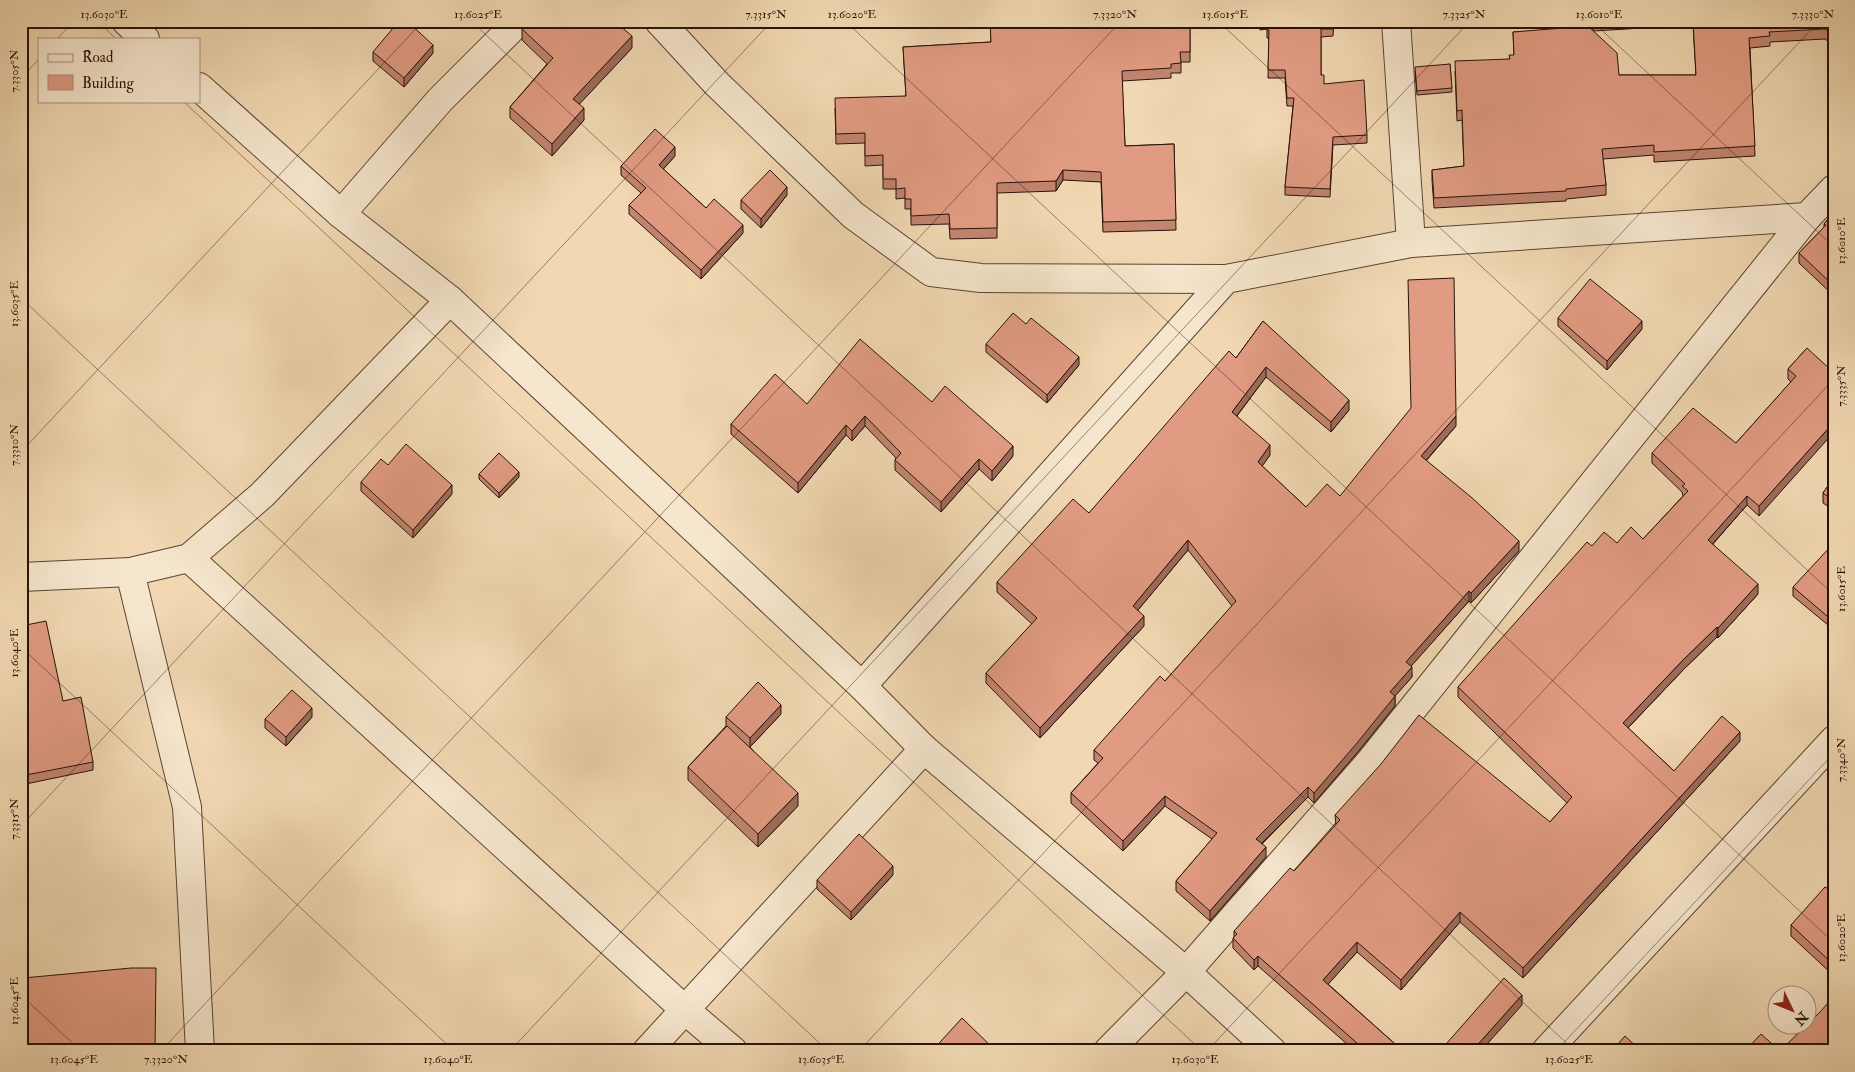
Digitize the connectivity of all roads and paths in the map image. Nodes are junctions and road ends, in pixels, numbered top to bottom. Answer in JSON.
{"nodes":[{"id":1,"x":126,"y":21,"type":"edge"},
{"id":2,"x":518,"y":21,"type":"edge"},
{"id":3,"x":659,"y":21,"type":"edge"},
{"id":4,"x":1396,"y":21,"type":"edge"},
{"id":5,"x":144,"y":38,"type":"edge"},
{"id":6,"x":200,"y":88,"type":"edge"},
{"id":7,"x":1834,"y":189,"type":"edge"},
{"id":8,"x":341,"y":214,"type":"junction"},
{"id":9,"x":1808,"y":217,"type":"junction"},
{"id":10,"x":1412,"y":243,"type":"junction"},
{"id":11,"x":1226,"y":279,"type":"junction"},
{"id":12,"x":450,"y":300,"type":"junction"},
{"id":13,"x":189,"y":558,"type":"junction"},
{"id":14,"x":130,"y":572,"type":"junction"},
{"id":15,"x":21,"y":577,"type":"edge"},
{"id":16,"x":862,"y":686,"type":"junction"},
{"id":17,"x":1834,"y":740,"type":"edge"},
{"id":18,"x":924,"y":749,"type":"junction"},
{"id":19,"x":1186,"y":972,"type":"junction"},
{"id":20,"x":684,"y":1009,"type":"junction"},
{"id":21,"x":200,"y":1051,"type":"edge"},
{"id":22,"x":647,"y":1051,"type":"edge"},
{"id":23,"x":733,"y":1051,"type":"edge"},
{"id":24,"x":1108,"y":1051,"type":"edge"},
{"id":25,"x":1272,"y":1051,"type":"edge"},
{"id":26,"x":1546,"y":1051,"type":"edge"}],
"edges":[{"from":1,"to":5,"type":"street"},
{"from":2,"to":8,"type":"street"},
{"from":3,"to":11,"type":"street"},
{"from":4,"to":10,"type":"street"},
{"from":6,"to":8,"type":"street"},
{"from":7,"to":9,"type":"street"},
{"from":8,"to":12,"type":"street"},
{"from":9,"to":10,"type":"street"},
{"from":9,"to":19,"type":"street"},
{"from":10,"to":11,"type":"street"},
{"from":11,"to":16,"type":"street"},
{"from":12,"to":13,"type":"street"},
{"from":12,"to":16,"type":"street"},
{"from":13,"to":14,"type":"street"},
{"from":13,"to":20,"type":"street"},
{"from":14,"to":15,"type":"street"},
{"from":14,"to":21,"type":"street"},
{"from":16,"to":18,"type":"street"},
{"from":17,"to":26,"type":"street"},
{"from":18,"to":19,"type":"street"},
{"from":18,"to":20,"type":"street"},
{"from":19,"to":24,"type":"street"},
{"from":19,"to":25,"type":"street"},
{"from":20,"to":22,"type":"street"},
{"from":20,"to":23,"type":"street"}]}
